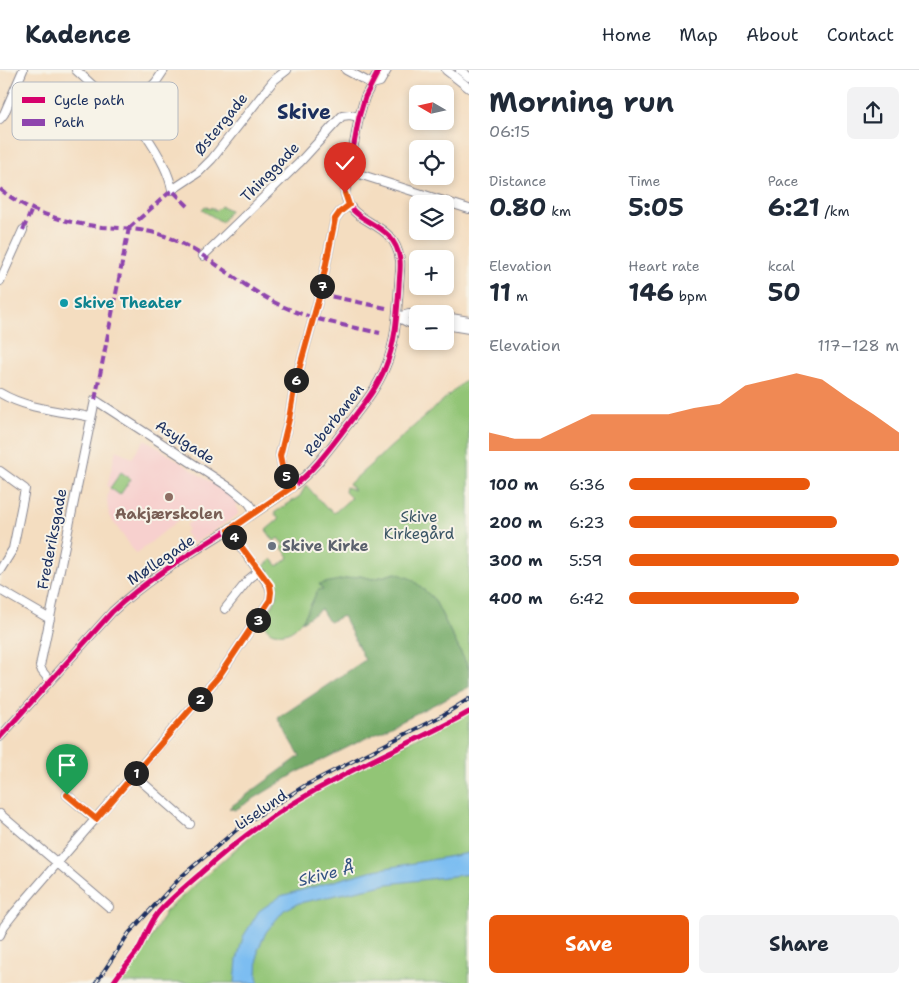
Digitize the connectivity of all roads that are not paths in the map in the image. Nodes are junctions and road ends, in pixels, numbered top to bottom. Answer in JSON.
{"nodes":[{"id":1,"x":23,"y":70,"type":"edge"},
{"id":2,"x":77,"y":70,"type":"edge"},
{"id":3,"x":164,"y":70,"type":"edge"},
{"id":4,"x":286,"y":70,"type":"edge"},
{"id":5,"x":346,"y":70,"type":"edge"},
{"id":6,"x":379,"y":70,"type":"edge"},
{"id":7,"x":387,"y":70,"type":"edge"},
{"id":8,"x":446,"y":70,"type":"edge"},
{"id":9,"x":460,"y":70,"type":"edge"},
{"id":10,"x":469,"y":77,"type":"edge"},
{"id":11,"x":18,"y":82,"type":"edge"},
{"id":12,"x":90,"y":82,"type":"edge"},
{"id":13,"x":156,"y":82,"type":"edge"},
{"id":14,"x":372,"y":84,"type":"junction"},
{"id":15,"x":469,"y":88,"type":"edge"},
{"id":16,"x":12,"y":95,"type":"edge"},
{"id":17,"x":359,"y":117,"type":"junction"},
{"id":18,"x":0,"y":118,"type":"edge"},
{"id":19,"x":148,"y":140,"type":"edge"},
{"id":20,"x":362,"y":175,"type":"dead end"},
{"id":21,"x":349,"y":205,"type":"junction"},
{"id":22,"x":469,"y":209,"type":"edge"},
{"id":23,"x":23,"y":230,"type":"dead end"},
{"id":24,"x":204,"y":256,"type":"dead end"},
{"id":25,"x":0,"y":281,"type":"edge"},
{"id":26,"x":409,"y":314,"type":"edge"},
{"id":27,"x":397,"y":317,"type":"junction"},
{"id":28,"x":454,"y":318,"type":"edge"},
{"id":29,"x":469,"y":321,"type":"edge"},
{"id":30,"x":409,"y":323,"type":"edge"},
{"id":31,"x":454,"y":326,"type":"edge"},
{"id":32,"x":469,"y":329,"type":"edge"},
{"id":33,"x":0,"y":394,"type":"edge"},
{"id":34,"x":95,"y":400,"type":"joint"},
{"id":35,"x":91,"y":417,"type":"junction"},
{"id":36,"x":0,"y":471,"type":"edge"},
{"id":37,"x":292,"y":487,"type":"junction"},
{"id":38,"x":255,"y":512,"type":"junction"},
{"id":39,"x":229,"y":530,"type":"junction"},
{"id":40,"x":0,"y":570,"type":"edge"},
{"id":41,"x":260,"y":570,"type":"junction"},
{"id":42,"x":0,"y":590,"type":"edge"},
{"id":43,"x":225,"y":609,"type":"dead end"},
{"id":44,"x":50,"y":619,"type":"junction"},
{"id":45,"x":50,"y":681,"type":"junction"},
{"id":46,"x":0,"y":737,"type":"edge"},
{"id":47,"x":134,"y":775,"type":"junction"},
{"id":48,"x":67,"y":795,"type":"dead end"},
{"id":49,"x":0,"y":814,"type":"edge"},
{"id":50,"x":96,"y":819,"type":"junction"},
{"id":51,"x":190,"y":824,"type":"dead end"},
{"id":52,"x":59,"y":862,"type":"junction"},
{"id":53,"x":109,"y":907,"type":"dead end"},
{"id":54,"x":0,"y":935,"type":"edge"}],
"edges":[{"from":1,"to":11,"type":"street"},
{"from":2,"to":12,"type":"street"},
{"from":3,"to":13,"type":"street"},
{"from":4,"to":19,"type":"street","name":"Østergade"},
{"from":5,"to":14,"type":"street"},
{"from":6,"to":14,"type":"street"},
{"from":7,"to":14,"type":"street"},
{"from":8,"to":15,"type":"street"},
{"from":9,"to":10,"type":"street"},
{"from":14,"to":17,"type":"street"},
{"from":16,"to":18,"type":"street"},
{"from":17,"to":21,"type":"street"},
{"from":17,"to":24,"type":"street","name":"Thinggade"},
{"from":20,"to":22,"type":"street"},
{"from":21,"to":27,"type":"street","name":"Reberbanen"},
{"from":21,"to":37,"type":"street"},
{"from":23,"to":25,"type":"street"},
{"from":26,"to":27,"type":"street"},
{"from":27,"to":30,"type":"street"},
{"from":27,"to":37,"type":"street","name":"Reberbanen"},
{"from":28,"to":29,"type":"street"},
{"from":31,"to":32,"type":"street"},
{"from":33,"to":35,"type":"street"},
{"from":34,"to":35,"type":"street","name":"Frederiksgade"},
{"from":34,"to":38,"type":"street","name":"Asylgade"},
{"from":35,"to":44,"type":"street","name":"Frederiksgade"},
{"from":36,"to":40,"type":"street"},
{"from":37,"to":38,"type":"street","name":"Reberbanen"},
{"from":38,"to":39,"type":"street","name":"Reberbanen"},
{"from":39,"to":41,"type":"street"},
{"from":39,"to":45,"type":"street","name":"Møllegade"},
{"from":41,"to":43,"type":"street"},
{"from":41,"to":47,"type":"street"},
{"from":42,"to":44,"type":"street"},
{"from":44,"to":45,"type":"street","name":"Frederiksgade"},
{"from":45,"to":46,"type":"street","name":"Møllegade"},
{"from":47,"to":50,"type":"street"},
{"from":47,"to":51,"type":"street"},
{"from":48,"to":50,"type":"street"},
{"from":49,"to":52,"type":"street"},
{"from":50,"to":52,"type":"street"},
{"from":52,"to":53,"type":"street"},
{"from":52,"to":54,"type":"street"}]}
